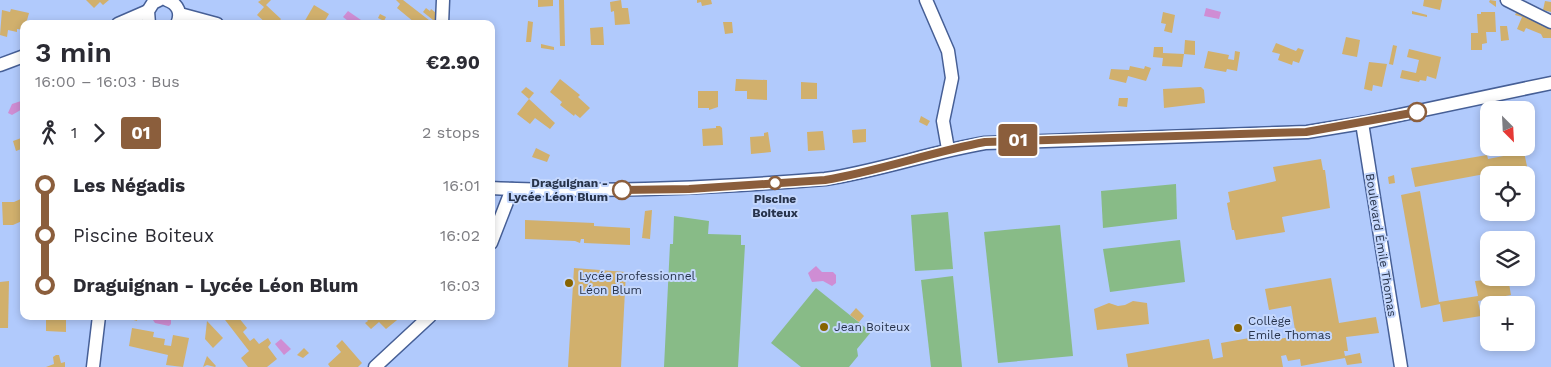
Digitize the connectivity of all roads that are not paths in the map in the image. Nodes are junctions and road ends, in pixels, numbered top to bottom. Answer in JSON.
{"nodes":[{"id":1,"x":167,"y":0,"type":"edge"},
{"id":2,"x":443,"y":0,"type":"edge"},
{"id":3,"x":926,"y":0,"type":"edge"},
{"id":4,"x":1509,"y":1,"type":"edge"},
{"id":5,"x":153,"y":3,"type":"edge"},
{"id":6,"x":178,"y":19,"type":"edge"},
{"id":7,"x":125,"y":20,"type":"edge"},
{"id":8,"x":150,"y":20,"type":"edge"},
{"id":9,"x":442,"y":20,"type":"edge"},
{"id":10,"x":1551,"y":22,"type":"edge"},
{"id":11,"x":20,"y":58,"type":"edge"},
{"id":12,"x":0,"y":65,"type":"edge"},
{"id":13,"x":1551,"y":83,"type":"edge"},
{"id":14,"x":1362,"y":123,"type":"junction"},
{"id":15,"x":948,"y":149,"type":"junction"},
{"id":16,"x":495,"y":188,"type":"edge"},
{"id":17,"x":512,"y":189,"type":"junction"},
{"id":18,"x":495,"y":233,"type":"edge"},
{"id":19,"x":98,"y":320,"type":"edge"},
{"id":20,"x":426,"y":320,"type":"edge"},
{"id":21,"x":92,"y":367,"type":"edge"},
{"id":22,"x":375,"y":367,"type":"edge"},
{"id":23,"x":1401,"y":367,"type":"edge"}],
"edges":[{"from":1,"to":6,"type":"street"},
{"from":2,"to":9,"type":"street"},
{"from":3,"to":15,"type":"street"},
{"from":4,"to":10,"type":"street"},
{"from":5,"to":7,"type":"street"},
{"from":5,"to":8,"type":"street"},
{"from":11,"to":12,"type":"street"},
{"from":13,"to":14,"type":"street"},
{"from":14,"to":15,"type":"street"},
{"from":14,"to":23,"type":"street","name":"Boulevard Émile Thomas"},
{"from":15,"to":17,"type":"street"},
{"from":16,"to":17,"type":"street"},
{"from":17,"to":18,"type":"street"},
{"from":19,"to":21,"type":"street"},
{"from":20,"to":22,"type":"street"}]}
